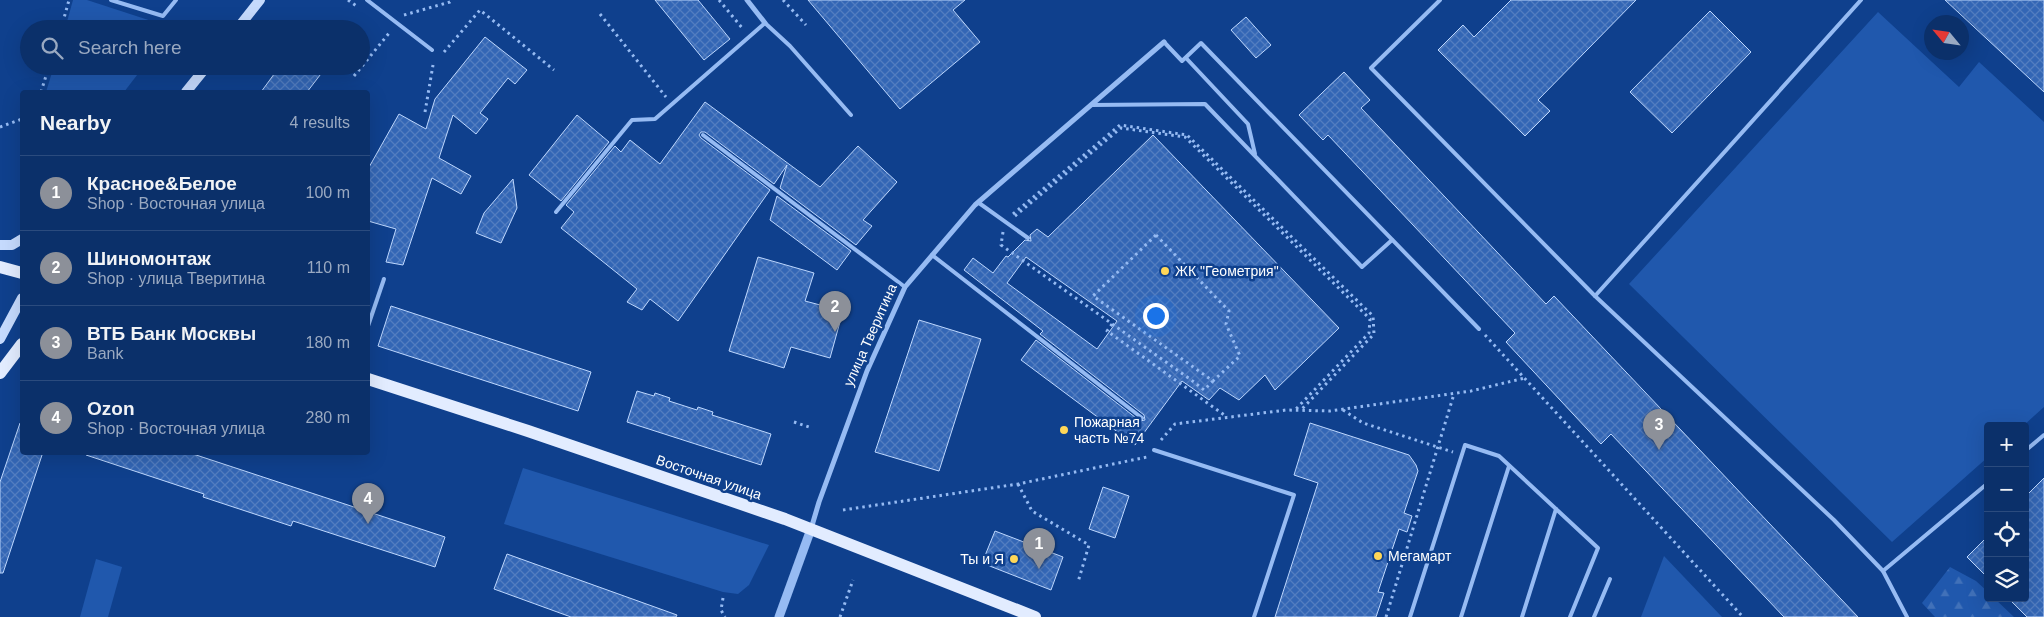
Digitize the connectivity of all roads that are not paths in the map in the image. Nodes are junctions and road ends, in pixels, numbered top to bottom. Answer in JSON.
{"nodes":[{"id":1,"x":111,"y":0,"type":"edge"},
{"id":2,"x":176,"y":0,"type":"edge"},
{"id":3,"x":260,"y":0,"type":"edge"},
{"id":4,"x":367,"y":0,"type":"edge"},
{"id":5,"x":747,"y":0,"type":"edge"},
{"id":6,"x":1440,"y":0,"type":"edge"},
{"id":7,"x":1861,"y":0,"type":"edge"},
{"id":8,"x":244,"y":20,"type":"edge"},
{"id":9,"x":765,"y":23,"type":"junction"},
{"id":10,"x":1164,"y":42,"type":"joint"},
{"id":11,"x":432,"y":50,"type":"dead end"},
{"id":12,"x":1186,"y":58,"type":"junction"},
{"id":13,"x":200,"y":75,"type":"edge"},
{"id":14,"x":188,"y":90,"type":"edge"},
{"id":15,"x":1090,"y":105,"type":"junction"},
{"id":16,"x":851,"y":115,"type":"dead end"},
{"id":17,"x":702,"y":135,"type":"dead end"},
{"id":18,"x":1256,"y":156,"type":"junction"},
{"id":19,"x":979,"y":203,"type":"junction"},
{"id":20,"x":556,"y":212,"type":"dead end"},
{"id":21,"x":1028,"y":238,"type":"dead end"},
{"id":22,"x":1392,"y":240,"type":"junction"},
{"id":23,"x":20,"y":241,"type":"edge"},
{"id":24,"x":0,"y":245,"type":"edge"},
{"id":25,"x":932,"y":255,"type":"junction"},
{"id":26,"x":0,"y":266,"type":"edge"},
{"id":27,"x":20,"y":272,"type":"edge"},
{"id":28,"x":384,"y":279,"type":"dead end"},
{"id":29,"x":905,"y":287,"type":"junction"},
{"id":30,"x":1595,"y":296,"type":"junction"},
{"id":31,"x":20,"y":302,"type":"edge"},
{"id":32,"x":370,"y":320,"type":"edge"},
{"id":33,"x":1479,"y":329,"type":"road end"},
{"id":34,"x":0,"y":339,"type":"edge"},
{"id":35,"x":20,"y":347,"type":"edge"},
{"id":36,"x":0,"y":373,"type":"edge"},
{"id":37,"x":370,"y":380,"type":"edge"},
{"id":38,"x":1142,"y":418,"type":"dead end"},
{"id":39,"x":2044,"y":435,"type":"edge"},
{"id":40,"x":2029,"y":448,"type":"edge"},
{"id":41,"x":1154,"y":450,"type":"dead end"},
{"id":42,"x":1509,"y":466,"type":"junction"},
{"id":43,"x":1984,"y":486,"type":"edge"},
{"id":44,"x":1556,"y":509,"type":"junction"},
{"id":45,"x":811,"y":529,"type":"junction"},
{"id":46,"x":1883,"y":571,"type":"junction"},
{"id":47,"x":1610,"y":579,"type":"dead end"},
{"id":48,"x":780,"y":617,"type":"edge"},
{"id":49,"x":1035,"y":617,"type":"edge"},
{"id":50,"x":1254,"y":617,"type":"edge"},
{"id":51,"x":1410,"y":617,"type":"edge"},
{"id":52,"x":1461,"y":617,"type":"edge"},
{"id":53,"x":1522,"y":617,"type":"edge"},
{"id":54,"x":1570,"y":617,"type":"edge"},
{"id":55,"x":1594,"y":617,"type":"edge"},
{"id":56,"x":1907,"y":617,"type":"edge"}],
"edges":[{"from":1,"to":2,"type":"lane"},
{"from":3,"to":8,"type":"main road"},
{"from":4,"to":11,"type":"lane"},
{"from":5,"to":9,"type":"street"},
{"from":6,"to":30,"type":"lane"},
{"from":7,"to":30,"type":"lane"},
{"from":9,"to":16,"type":"lane"},
{"from":9,"to":20,"type":"lane"},
{"from":10,"to":12,"type":"lane"},
{"from":10,"to":15,"type":"street","name":"улица Тверитина"},
{"from":12,"to":18,"type":"lane"},
{"from":12,"to":22,"type":"lane"},
{"from":13,"to":14,"type":"main road"},
{"from":15,"to":18,"type":"lane"},
{"from":15,"to":19,"type":"street","name":"улица Тверитина"},
{"from":17,"to":29,"type":"lane"},
{"from":18,"to":22,"type":"lane"},
{"from":19,"to":21,"type":"lane"},
{"from":19,"to":25,"type":"street","name":"улица Тверитина"},
{"from":22,"to":33,"type":"lane"},
{"from":23,"to":24,"type":"main road"},
{"from":25,"to":29,"type":"street","name":"улица Тверитина"},
{"from":25,"to":38,"type":"lane"},
{"from":26,"to":27,"type":"main road"},
{"from":28,"to":32,"type":"lane"},
{"from":29,"to":45,"type":"street","name":"улица Тверитина"},
{"from":30,"to":46,"type":"lane"},
{"from":31,"to":34,"type":"main road"},
{"from":35,"to":36,"type":"main road"},
{"from":37,"to":45,"type":"main road","name":"Восточная улица"},
{"from":39,"to":40,"type":"lane"},
{"from":41,"to":50,"type":"lane"},
{"from":42,"to":44,"type":"lane"},
{"from":42,"to":51,"type":"lane"},
{"from":42,"to":52,"type":"lane"},
{"from":43,"to":46,"type":"lane"},
{"from":44,"to":53,"type":"lane"},
{"from":44,"to":54,"type":"lane"},
{"from":45,"to":48,"type":"street","name":"улица Тверитина"},
{"from":45,"to":49,"type":"main road","name":"Восточная улица"},
{"from":46,"to":56,"type":"lane"},
{"from":47,"to":55,"type":"lane"}]}
